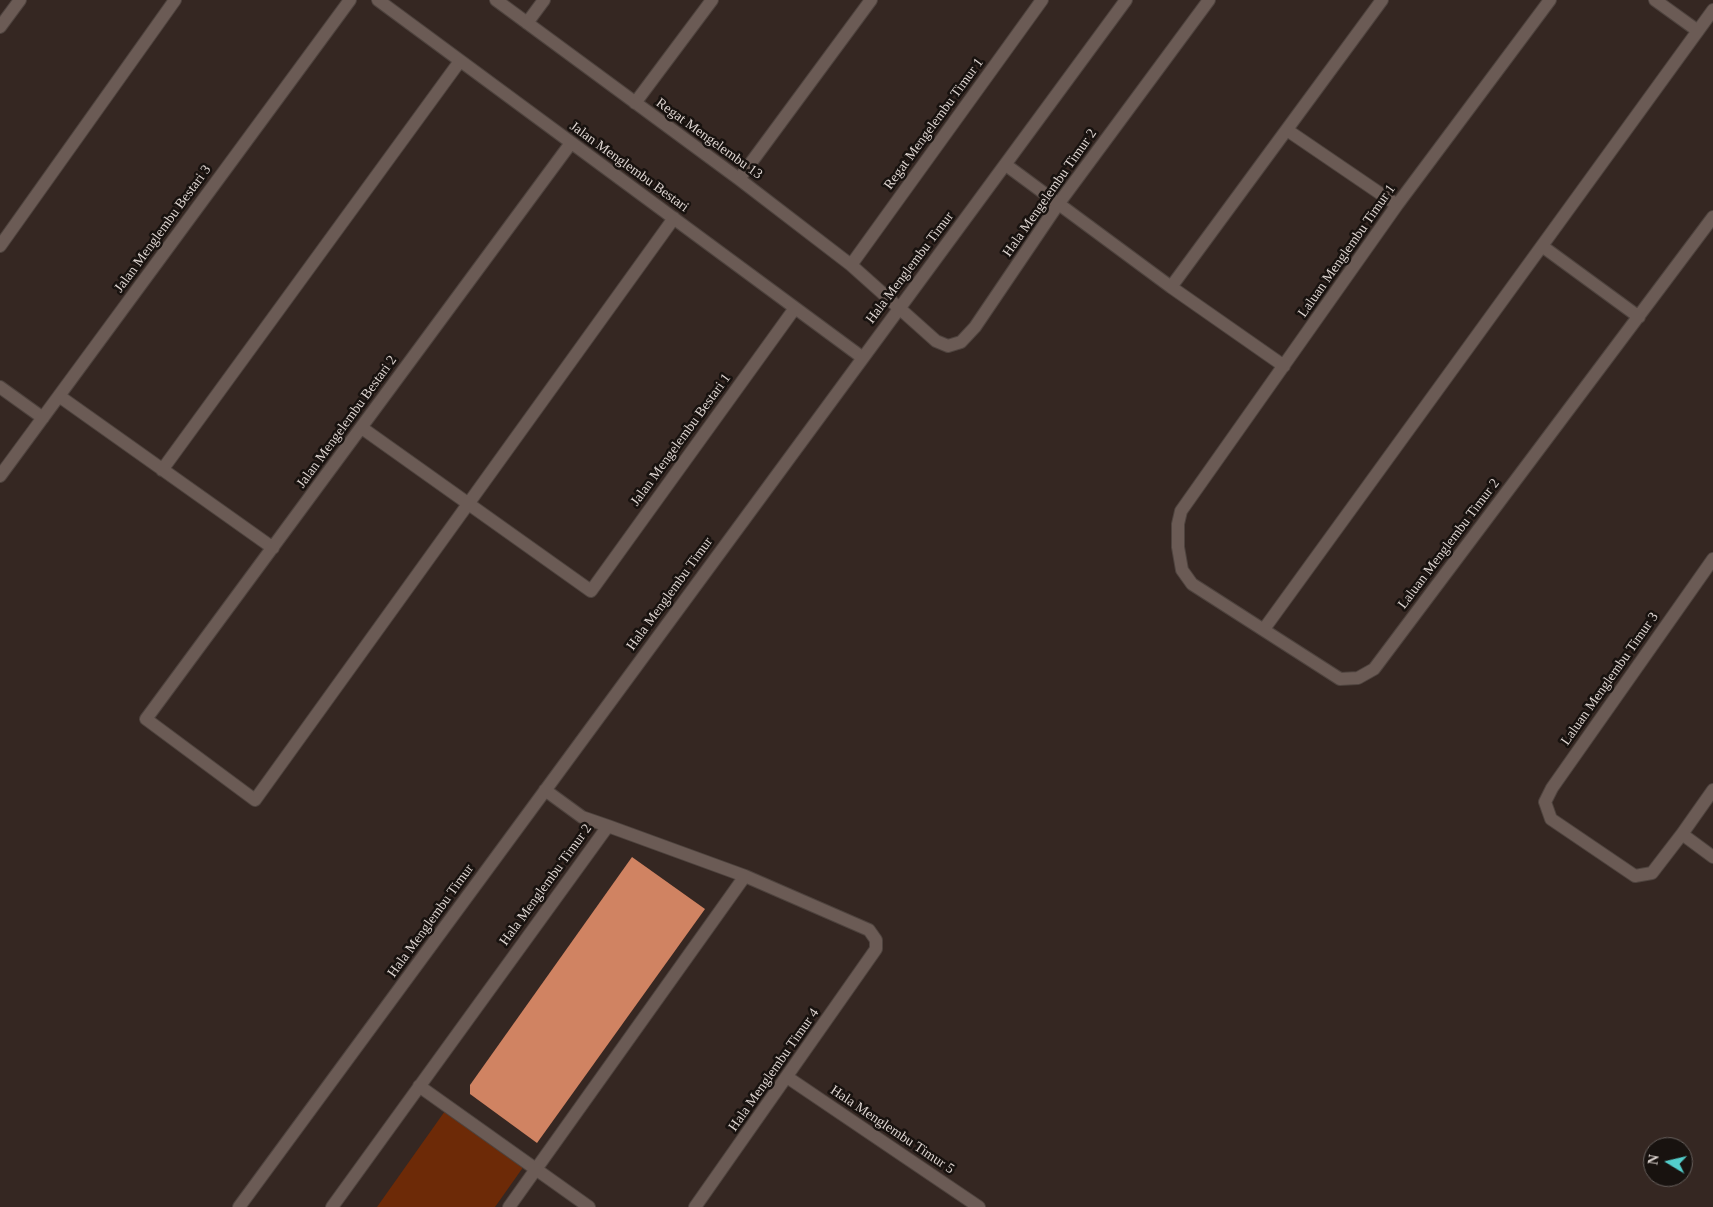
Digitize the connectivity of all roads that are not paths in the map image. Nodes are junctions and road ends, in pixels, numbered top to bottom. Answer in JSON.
{"nodes":[{"id":1,"x":20,"y":0,"type":"edge"},
{"id":2,"x":175,"y":0,"type":"edge"},
{"id":3,"x":350,"y":0,"type":"edge"},
{"id":4,"x":378,"y":0,"type":"edge"},
{"id":5,"x":496,"y":0,"type":"edge"},
{"id":6,"x":544,"y":0,"type":"edge"},
{"id":7,"x":712,"y":0,"type":"edge"},
{"id":8,"x":871,"y":0,"type":"edge"},
{"id":9,"x":1042,"y":0,"type":"edge"},
{"id":10,"x":1126,"y":0,"type":"edge"},
{"id":11,"x":1209,"y":0,"type":"edge"},
{"id":12,"x":1382,"y":0,"type":"edge"},
{"id":13,"x":1550,"y":0,"type":"edge"},
{"id":14,"x":1655,"y":0,"type":"edge"},
{"id":15,"x":1713,"y":10,"type":"edge"},
{"id":16,"x":527,"y":23,"type":"junction"},
{"id":17,"x":0,"y":27,"type":"edge"},
{"id":18,"x":1698,"y":31,"type":"junction"},
{"id":19,"x":460,"y":61,"type":"junction"},
{"id":20,"x":635,"y":103,"type":"junction"},
{"id":21,"x":1287,"y":130,"type":"junction"},
{"id":22,"x":571,"y":143,"type":"junction"},
{"id":23,"x":1006,"y":165,"type":"junction"},
{"id":24,"x":739,"y":179,"type":"junction"},
{"id":25,"x":1060,"y":203,"type":"junction"},
{"id":26,"x":1398,"y":205,"type":"junction"},
{"id":27,"x":1713,"y":217,"type":"edge"},
{"id":28,"x":674,"y":218,"type":"junction"},
{"id":29,"x":0,"y":246,"type":"edge"},
{"id":30,"x":1542,"y":246,"type":"junction"},
{"id":31,"x":851,"y":265,"type":"junction"},
{"id":32,"x":1171,"y":287,"type":"junction"},
{"id":33,"x":900,"y":307,"type":"junction"},
{"id":34,"x":795,"y":308,"type":"junction"},
{"id":35,"x":1639,"y":317,"type":"junction"},
{"id":36,"x":863,"y":358,"type":"junction"},
{"id":37,"x":1284,"y":366,"type":"junction"},
{"id":38,"x":0,"y":387,"type":"edge"},
{"id":39,"x":59,"y":396,"type":"junction"},
{"id":40,"x":43,"y":418,"type":"junction"},
{"id":41,"x":362,"y":428,"type":"junction"},
{"id":42,"x":162,"y":470,"type":"junction"},
{"id":43,"x":0,"y":476,"type":"edge"},
{"id":44,"x":468,"y":504,"type":"junction"},
{"id":45,"x":1178,"y":524,"type":"joint"},
{"id":46,"x":273,"y":548,"type":"junction"},
{"id":47,"x":1713,"y":559,"type":"edge"},
{"id":48,"x":1264,"y":629,"type":"junction"},
{"id":49,"x":545,"y":790,"type":"junction"},
{"id":50,"x":1713,"y":790,"type":"edge"},
{"id":51,"x":608,"y":826,"type":"junction"},
{"id":52,"x":1682,"y":834,"type":"junction"},
{"id":53,"x":1713,"y":857,"type":"edge"},
{"id":54,"x":745,"y":876,"type":"junction"},
{"id":55,"x":876,"y":950,"type":"joint"},
{"id":56,"x":787,"y":1077,"type":"junction"},
{"id":57,"x":419,"y":1086,"type":"junction"},
{"id":58,"x":536,"y":1169,"type":"junction"},
{"id":59,"x":240,"y":1207,"type":"edge"},
{"id":60,"x":332,"y":1207,"type":"edge"},
{"id":61,"x":509,"y":1207,"type":"edge"},
{"id":62,"x":589,"y":1207,"type":"edge"},
{"id":63,"x":695,"y":1207,"type":"edge"},
{"id":64,"x":979,"y":1207,"type":"edge"}],
"edges":[{"from":1,"to":17,"type":"street"},
{"from":2,"to":29,"type":"street"},
{"from":3,"to":39,"type":"street","name":"Jalan Menglembu Bestari 3"},
{"from":4,"to":19,"type":"street","name":"Jalan Menglembu Bestari"},
{"from":5,"to":16,"type":"street","name":"Regat Mengelembu 13"},
{"from":6,"to":16,"type":"street"},
{"from":7,"to":20,"type":"street"},
{"from":8,"to":24,"type":"street"},
{"from":9,"to":31,"type":"street","name":"Regat Mengelembu Timur 1"},
{"from":10,"to":23,"type":"street","name":"Hala Menglembu Timur"},
{"from":11,"to":25,"type":"street","name":"Hala Mengelembu Timur 2"},
{"from":12,"to":21,"type":"street"},
{"from":13,"to":26,"type":"street","name":"Laluan Menglembu Timur 1"},
{"from":14,"to":18,"type":"street"},
{"from":15,"to":18,"type":"street"},
{"from":16,"to":20,"type":"street","name":"Regat Mengelembu 13"},
{"from":18,"to":30,"type":"street"},
{"from":19,"to":22,"type":"street","name":"Jalan Menglembu Bestari"},
{"from":19,"to":42,"type":"street"},
{"from":20,"to":24,"type":"street","name":"Regat Mengelembu 13"},
{"from":21,"to":26,"type":"street"},
{"from":21,"to":32,"type":"street"},
{"from":22,"to":28,"type":"street","name":"Jalan Menglembu Bestari"},
{"from":22,"to":41,"type":"street","name":"Jalan Mengelembu Bestari 2"},
{"from":23,"to":25,"type":"street"},
{"from":23,"to":33,"type":"street","name":"Hala Menglembu Timur"},
{"from":24,"to":31,"type":"street","name":"Regat Mengelembu 13"},
{"from":25,"to":32,"type":"street"},
{"from":25,"to":33,"type":"street","name":"Hala Mengelembu Timur 2"},
{"from":26,"to":37,"type":"street","name":"Laluan Menglembu Timur 1"},
{"from":27,"to":35,"type":"street","name":"Laluan Menglembu Timur 2"},
{"from":28,"to":34,"type":"street","name":"Jalan Menglembu Bestari"},
{"from":28,"to":44,"type":"street"},
{"from":30,"to":35,"type":"street"},
{"from":30,"to":48,"type":"street"},
{"from":31,"to":33,"type":"street","name":"Regat Mengelembu 13"},
{"from":32,"to":37,"type":"street"},
{"from":33,"to":36,"type":"street","name":"Hala Menglembu Timur"},
{"from":34,"to":36,"type":"street","name":"Jalan Menglembu Bestari"},
{"from":34,"to":44,"type":"street","name":"Jalan Mengelembu Bestari 1"},
{"from":35,"to":48,"type":"street","name":"Laluan Menglembu Timur 2"},
{"from":36,"to":49,"type":"street","name":"Hala Menglembu Timur"},
{"from":37,"to":45,"type":"street","name":"Laluan Menglembu Timur 1"},
{"from":38,"to":40,"type":"street"},
{"from":39,"to":40,"type":"street","name":"Jalan Menglembu Bestari 3"},
{"from":39,"to":42,"type":"street"},
{"from":40,"to":43,"type":"street","name":"Jalan Menglembu Bestari 3"},
{"from":41,"to":44,"type":"street"},
{"from":41,"to":46,"type":"street","name":"Jalan Mengelembu Bestari 2"},
{"from":42,"to":46,"type":"street"},
{"from":44,"to":46,"type":"street","name":"Jalan Mengelembu Bestari 2"},
{"from":45,"to":48,"type":"street","name":"Laluan Menglembu Timur 2"},
{"from":47,"to":52,"type":"street","name":"Laluan Menglembu Timur 3"},
{"from":49,"to":51,"type":"street"},
{"from":49,"to":59,"type":"street","name":"Hala Menglembu Timur"},
{"from":50,"to":52,"type":"street"},
{"from":51,"to":54,"type":"street","name":"Hala Menglembu Timur 2"},
{"from":51,"to":57,"type":"street","name":"Hala Menglembu Timur 2"},
{"from":52,"to":53,"type":"street"},
{"from":54,"to":55,"type":"street","name":"Hala Menglembu Timur 2"},
{"from":54,"to":58,"type":"street"},
{"from":55,"to":56,"type":"street","name":"Hala Menglembu Timur 4"},
{"from":56,"to":63,"type":"street","name":"Hala Menglembu Timur 4"},
{"from":56,"to":64,"type":"street","name":"Hala Menglembu Timur 5"},
{"from":57,"to":58,"type":"street"},
{"from":57,"to":60,"type":"street","name":"Hala Menglembu Timur 2"},
{"from":58,"to":61,"type":"street"},
{"from":58,"to":62,"type":"street"}]}
